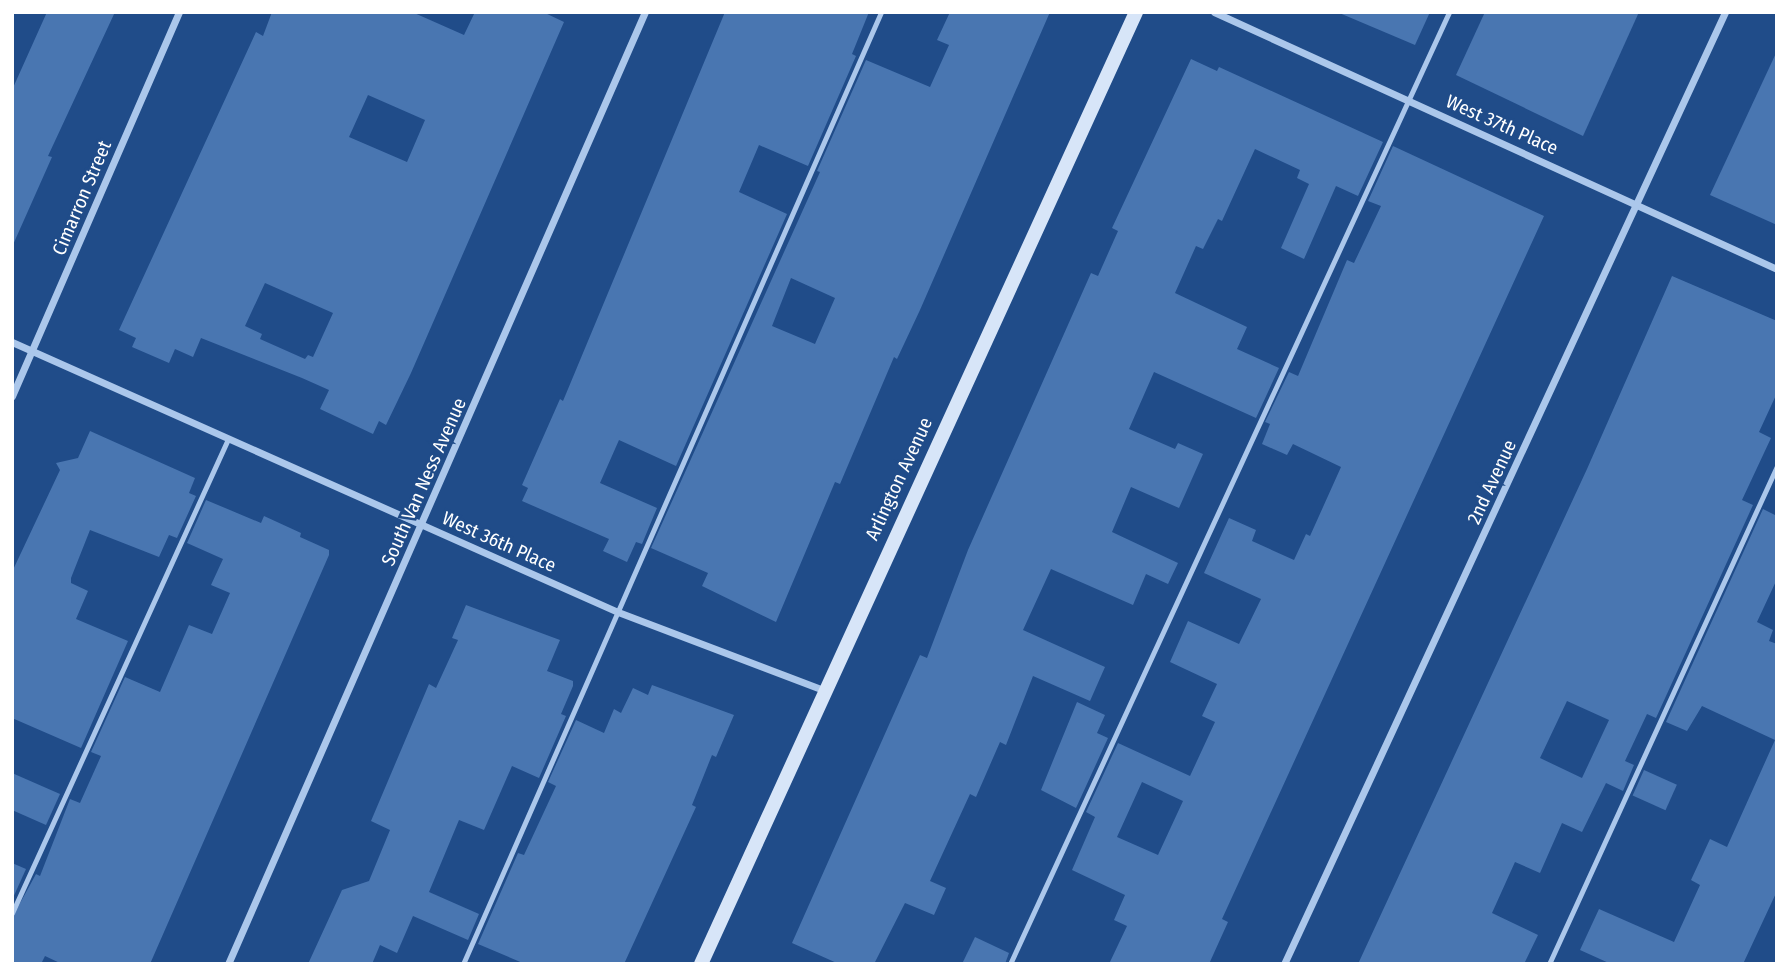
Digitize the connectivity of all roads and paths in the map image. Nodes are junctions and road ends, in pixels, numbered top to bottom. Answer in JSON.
{"nodes":[{"id":1,"x":179,"y":12,"type":"edge"},
{"id":2,"x":645,"y":12,"type":"edge"},
{"id":3,"x":881,"y":12,"type":"edge"},
{"id":4,"x":1136,"y":12,"type":"edge"},
{"id":5,"x":1214,"y":12,"type":"edge"},
{"id":6,"x":1449,"y":12,"type":"edge"},
{"id":7,"x":1725,"y":12,"type":"edge"},
{"id":8,"x":1409,"y":100,"type":"junction"},
{"id":9,"x":1639,"y":204,"type":"junction"},
{"id":10,"x":1777,"y":269,"type":"edge"},
{"id":11,"x":12,"y":342,"type":"edge"},
{"id":12,"x":33,"y":352,"type":"junction"},
{"id":13,"x":12,"y":396,"type":"edge"},
{"id":14,"x":228,"y":439,"type":"junction"},
{"id":15,"x":1777,"y":466,"type":"edge"},
{"id":16,"x":422,"y":525,"type":"junction"},
{"id":17,"x":618,"y":612,"type":"junction"},
{"id":18,"x":823,"y":690,"type":"junction"},
{"id":19,"x":12,"y":913,"type":"edge"},
{"id":20,"x":228,"y":964,"type":"edge"},
{"id":21,"x":463,"y":964,"type":"edge"},
{"id":22,"x":701,"y":964,"type":"edge"},
{"id":23,"x":1010,"y":964,"type":"edge"},
{"id":24,"x":1284,"y":964,"type":"edge"},
{"id":25,"x":1549,"y":964,"type":"edge"}],
"edges":[{"from":1,"to":12,"type":"street","name":"Cimarron Street"},
{"from":2,"to":16,"type":"street","name":"South Van Ness Avenue"},
{"from":3,"to":17,"type":"lane"},
{"from":4,"to":18,"type":"main road","name":"Arlington Avenue"},
{"from":5,"to":8,"type":"street","name":"West 37th Place"},
{"from":6,"to":8,"type":"lane"},
{"from":7,"to":9,"type":"street","name":"2nd Avenue"},
{"from":8,"to":9,"type":"street","name":"West 37th Place"},
{"from":8,"to":23,"type":"lane"},
{"from":9,"to":10,"type":"street","name":"West 37th Place"},
{"from":9,"to":24,"type":"street","name":"2nd Avenue"},
{"from":11,"to":12,"type":"street","name":"West 36th Place"},
{"from":12,"to":13,"type":"street","name":"Cimarron Street"},
{"from":12,"to":14,"type":"street","name":"West 36th Place"},
{"from":14,"to":16,"type":"street","name":"West 36th Place"},
{"from":14,"to":19,"type":"lane"},
{"from":15,"to":25,"type":"lane"},
{"from":16,"to":17,"type":"street","name":"West 36th Place"},
{"from":16,"to":20,"type":"street","name":"South Van Ness Avenue"},
{"from":17,"to":18,"type":"street","name":"West 36th Place"},
{"from":17,"to":21,"type":"lane"},
{"from":18,"to":22,"type":"main road","name":"Arlington Avenue"}]}
